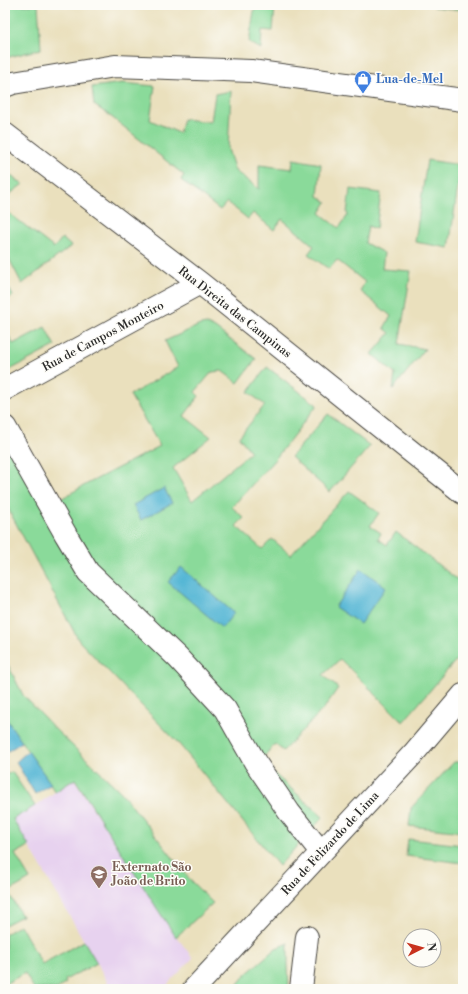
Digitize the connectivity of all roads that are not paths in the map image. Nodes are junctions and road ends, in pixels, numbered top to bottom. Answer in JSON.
{"nodes":[{"id":1,"x":5,"y":86,"type":"edge"},
{"id":2,"x":463,"y":100,"type":"edge"},
{"id":3,"x":5,"y":134,"type":"edge"},
{"id":4,"x":200,"y":283,"type":"junction"},
{"id":5,"x":5,"y":389,"type":"edge"},
{"id":6,"x":5,"y":427,"type":"edge"},
{"id":7,"x":463,"y":493,"type":"edge"},
{"id":8,"x":463,"y":695,"type":"edge"},
{"id":9,"x":321,"y":852,"type":"junction"},
{"id":10,"x":307,"y":937,"type":"dead end"},
{"id":11,"x":194,"y":989,"type":"edge"},
{"id":12,"x":301,"y":989,"type":"edge"}],
"edges":[{"from":1,"to":2,"type":"street"},
{"from":3,"to":4,"type":"street","name":"Rua Direita das Campinas"},
{"from":4,"to":5,"type":"street","name":"Rua de Campos Monteiro"},
{"from":4,"to":7,"type":"street","name":"Rua Direita das Campinas"},
{"from":6,"to":9,"type":"street"},
{"from":8,"to":9,"type":"street","name":"Rua de Felizardo de Lima"},
{"from":9,"to":11,"type":"street","name":"Rua de Felizardo de Lima"},
{"from":10,"to":12,"type":"street"}]}
